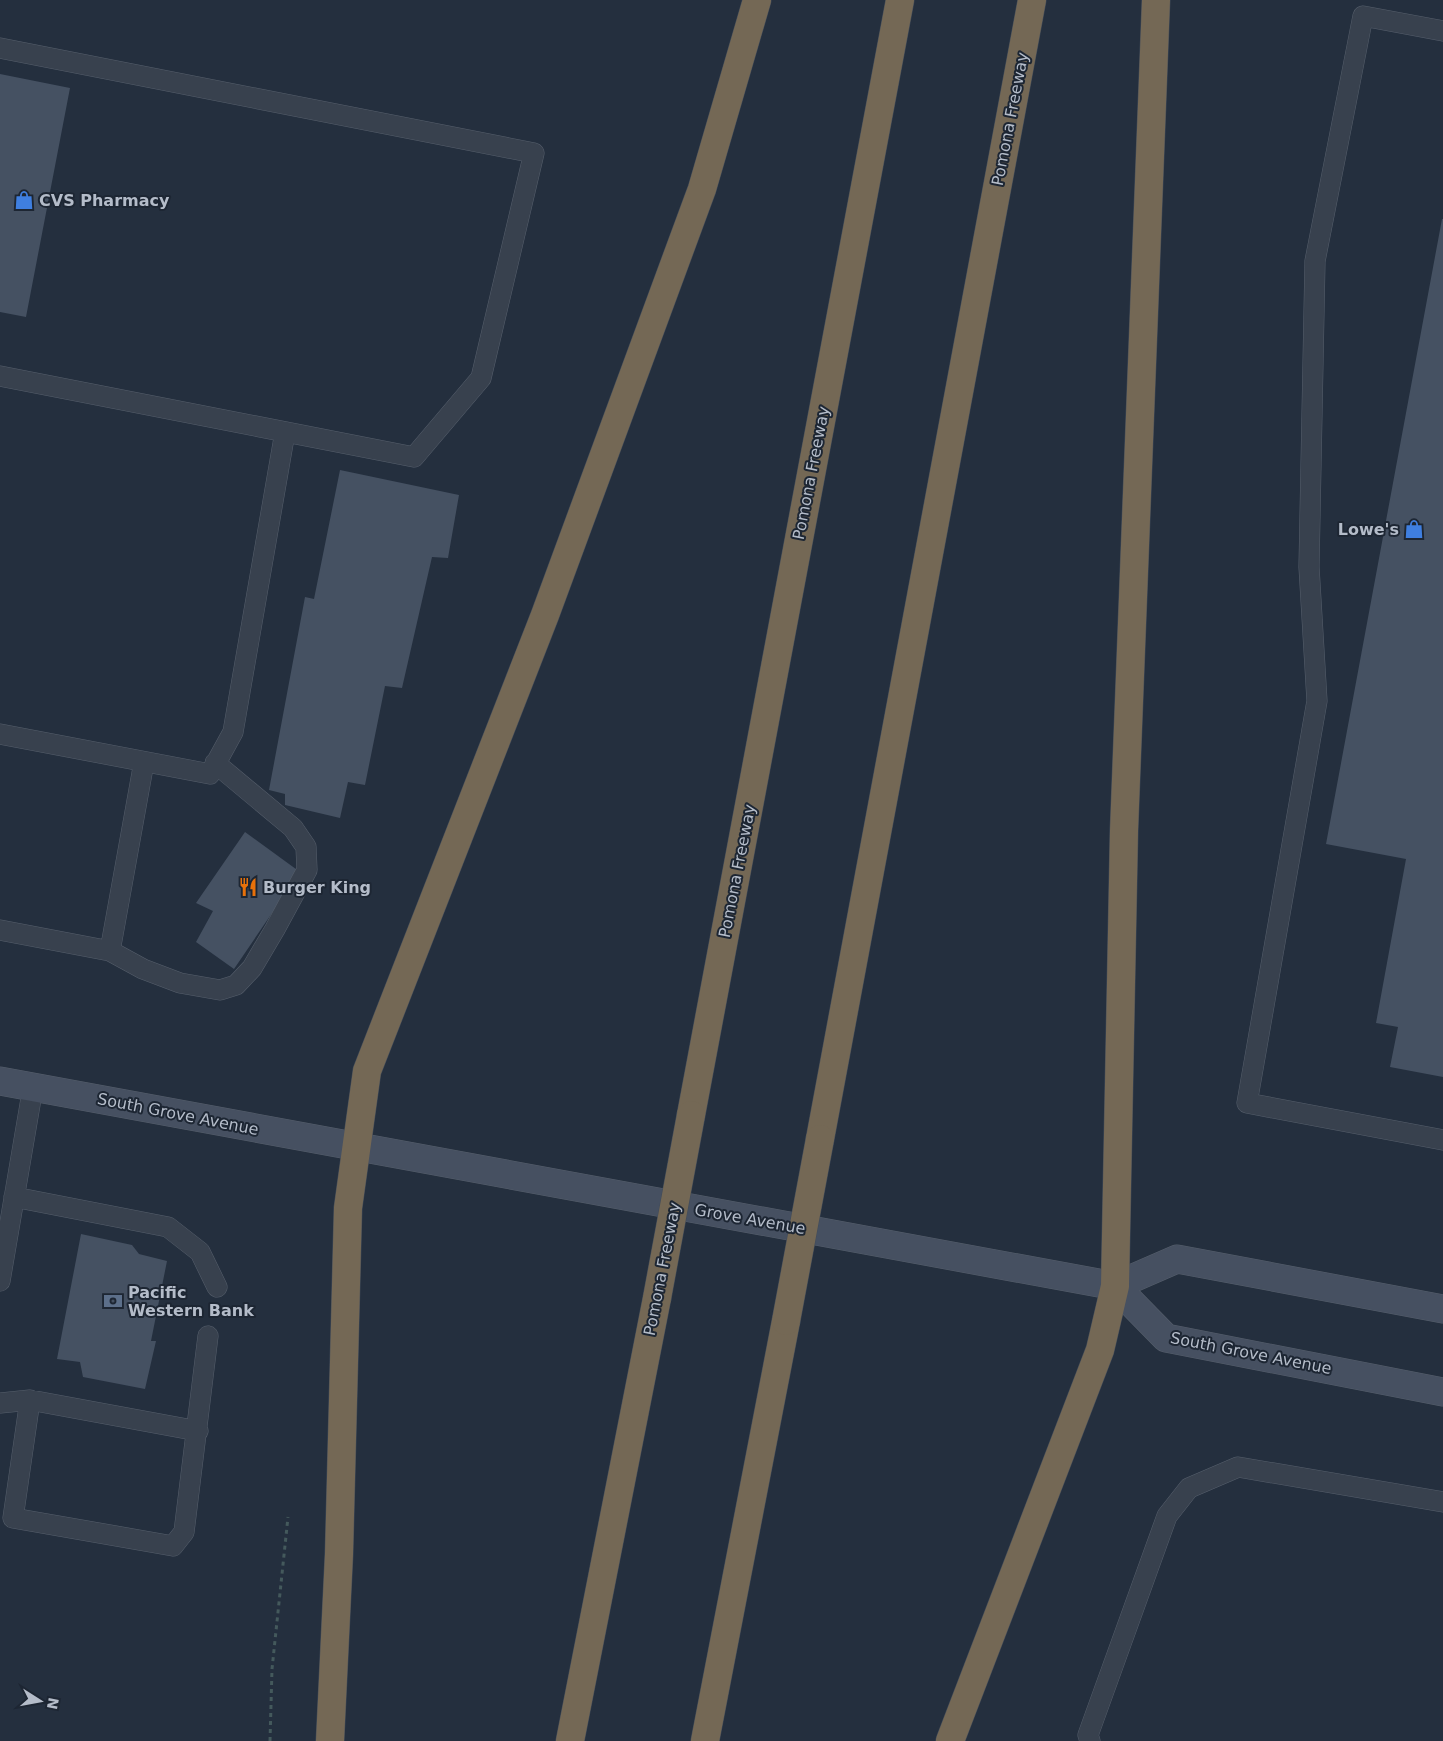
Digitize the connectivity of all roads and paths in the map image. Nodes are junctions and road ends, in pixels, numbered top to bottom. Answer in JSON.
{"nodes":[{"id":1,"x":757,"y":0,"type":"edge"},
{"id":2,"x":900,"y":0,"type":"edge"},
{"id":3,"x":1032,"y":0,"type":"edge"},
{"id":4,"x":1156,"y":0,"type":"edge"},
{"id":5,"x":1443,"y":31,"type":"edge"},
{"id":6,"x":0,"y":48,"type":"edge"},
{"id":7,"x":0,"y":376,"type":"edge"},
{"id":8,"x":286,"y":432,"type":"junction"},
{"id":9,"x":0,"y":734,"type":"edge"},
{"id":10,"x":144,"y":762,"type":"junction"},
{"id":11,"x":215,"y":763,"type":"junction"},
{"id":12,"x":0,"y":930,"type":"edge"},
{"id":13,"x":110,"y":952,"type":"junction"},
{"id":14,"x":0,"y":1081,"type":"edge"},
{"id":15,"x":33,"y":1087,"type":"junction"},
{"id":16,"x":1443,"y":1140,"type":"edge"},
{"id":17,"x":356,"y":1147,"type":"junction"},
{"id":18,"x":14,"y":1197,"type":"junction"},
{"id":19,"x":5,"y":1221,"type":"edge"},
{"id":20,"x":0,"y":1281,"type":"edge"},
{"id":21,"x":1116,"y":1286,"type":"junction"},
{"id":22,"x":218,"y":1287,"type":"dead end"},
{"id":23,"x":1443,"y":1309,"type":"edge"},
{"id":24,"x":208,"y":1336,"type":"dead end"},
{"id":25,"x":1443,"y":1392,"type":"edge"},
{"id":26,"x":30,"y":1400,"type":"junction"},
{"id":27,"x":0,"y":1403,"type":"edge"},
{"id":28,"x":198,"y":1431,"type":"junction"},
{"id":29,"x":1443,"y":1502,"type":"edge"},
{"id":30,"x":288,"y":1517,"type":"dead end"},
{"id":31,"x":270,"y":1741,"type":"edge"},
{"id":32,"x":330,"y":1741,"type":"edge"},
{"id":33,"x":570,"y":1741,"type":"edge"},
{"id":34,"x":705,"y":1741,"type":"edge"},
{"id":35,"x":950,"y":1741,"type":"edge"},
{"id":36,"x":1090,"y":1741,"type":"edge"}],
"edges":[{"from":1,"to":17,"type":"highway"},
{"from":2,"to":33,"type":"highway","name":"Pomona Freeway","bridge":true},
{"from":3,"to":34,"type":"highway","name":"Pomona Freeway","bridge":true},
{"from":4,"to":21,"type":"highway"},
{"from":5,"to":16,"type":"lane"},
{"from":6,"to":8,"type":"lane"},
{"from":7,"to":8,"type":"lane"},
{"from":8,"to":11,"type":"lane"},
{"from":9,"to":10,"type":"lane"},
{"from":10,"to":11,"type":"lane"},
{"from":10,"to":13,"type":"lane"},
{"from":11,"to":13,"type":"lane"},
{"from":12,"to":13,"type":"lane"},
{"from":14,"to":15,"type":"main road","name":"South Grove Avenue"},
{"from":15,"to":17,"type":"main road","name":"South Grove Avenue"},
{"from":15,"to":18,"type":"lane"},
{"from":17,"to":21,"type":"main road","name":"Grove Avenue"},
{"from":17,"to":32,"type":"highway"},
{"from":18,"to":19,"type":"lane"},
{"from":18,"to":22,"type":"lane"},
{"from":19,"to":20,"type":"lane"},
{"from":21,"to":23,"type":"main road"},
{"from":21,"to":25,"type":"main road","name":"South Grove Avenue"},
{"from":21,"to":35,"type":"highway"},
{"from":24,"to":28,"type":"lane"},
{"from":26,"to":27,"type":"lane"},
{"from":26,"to":28,"type":"lane"},
{"from":26,"to":28,"type":"lane"},
{"from":29,"to":36,"type":"lane"},
{"from":30,"to":31,"type":"path"}]}
